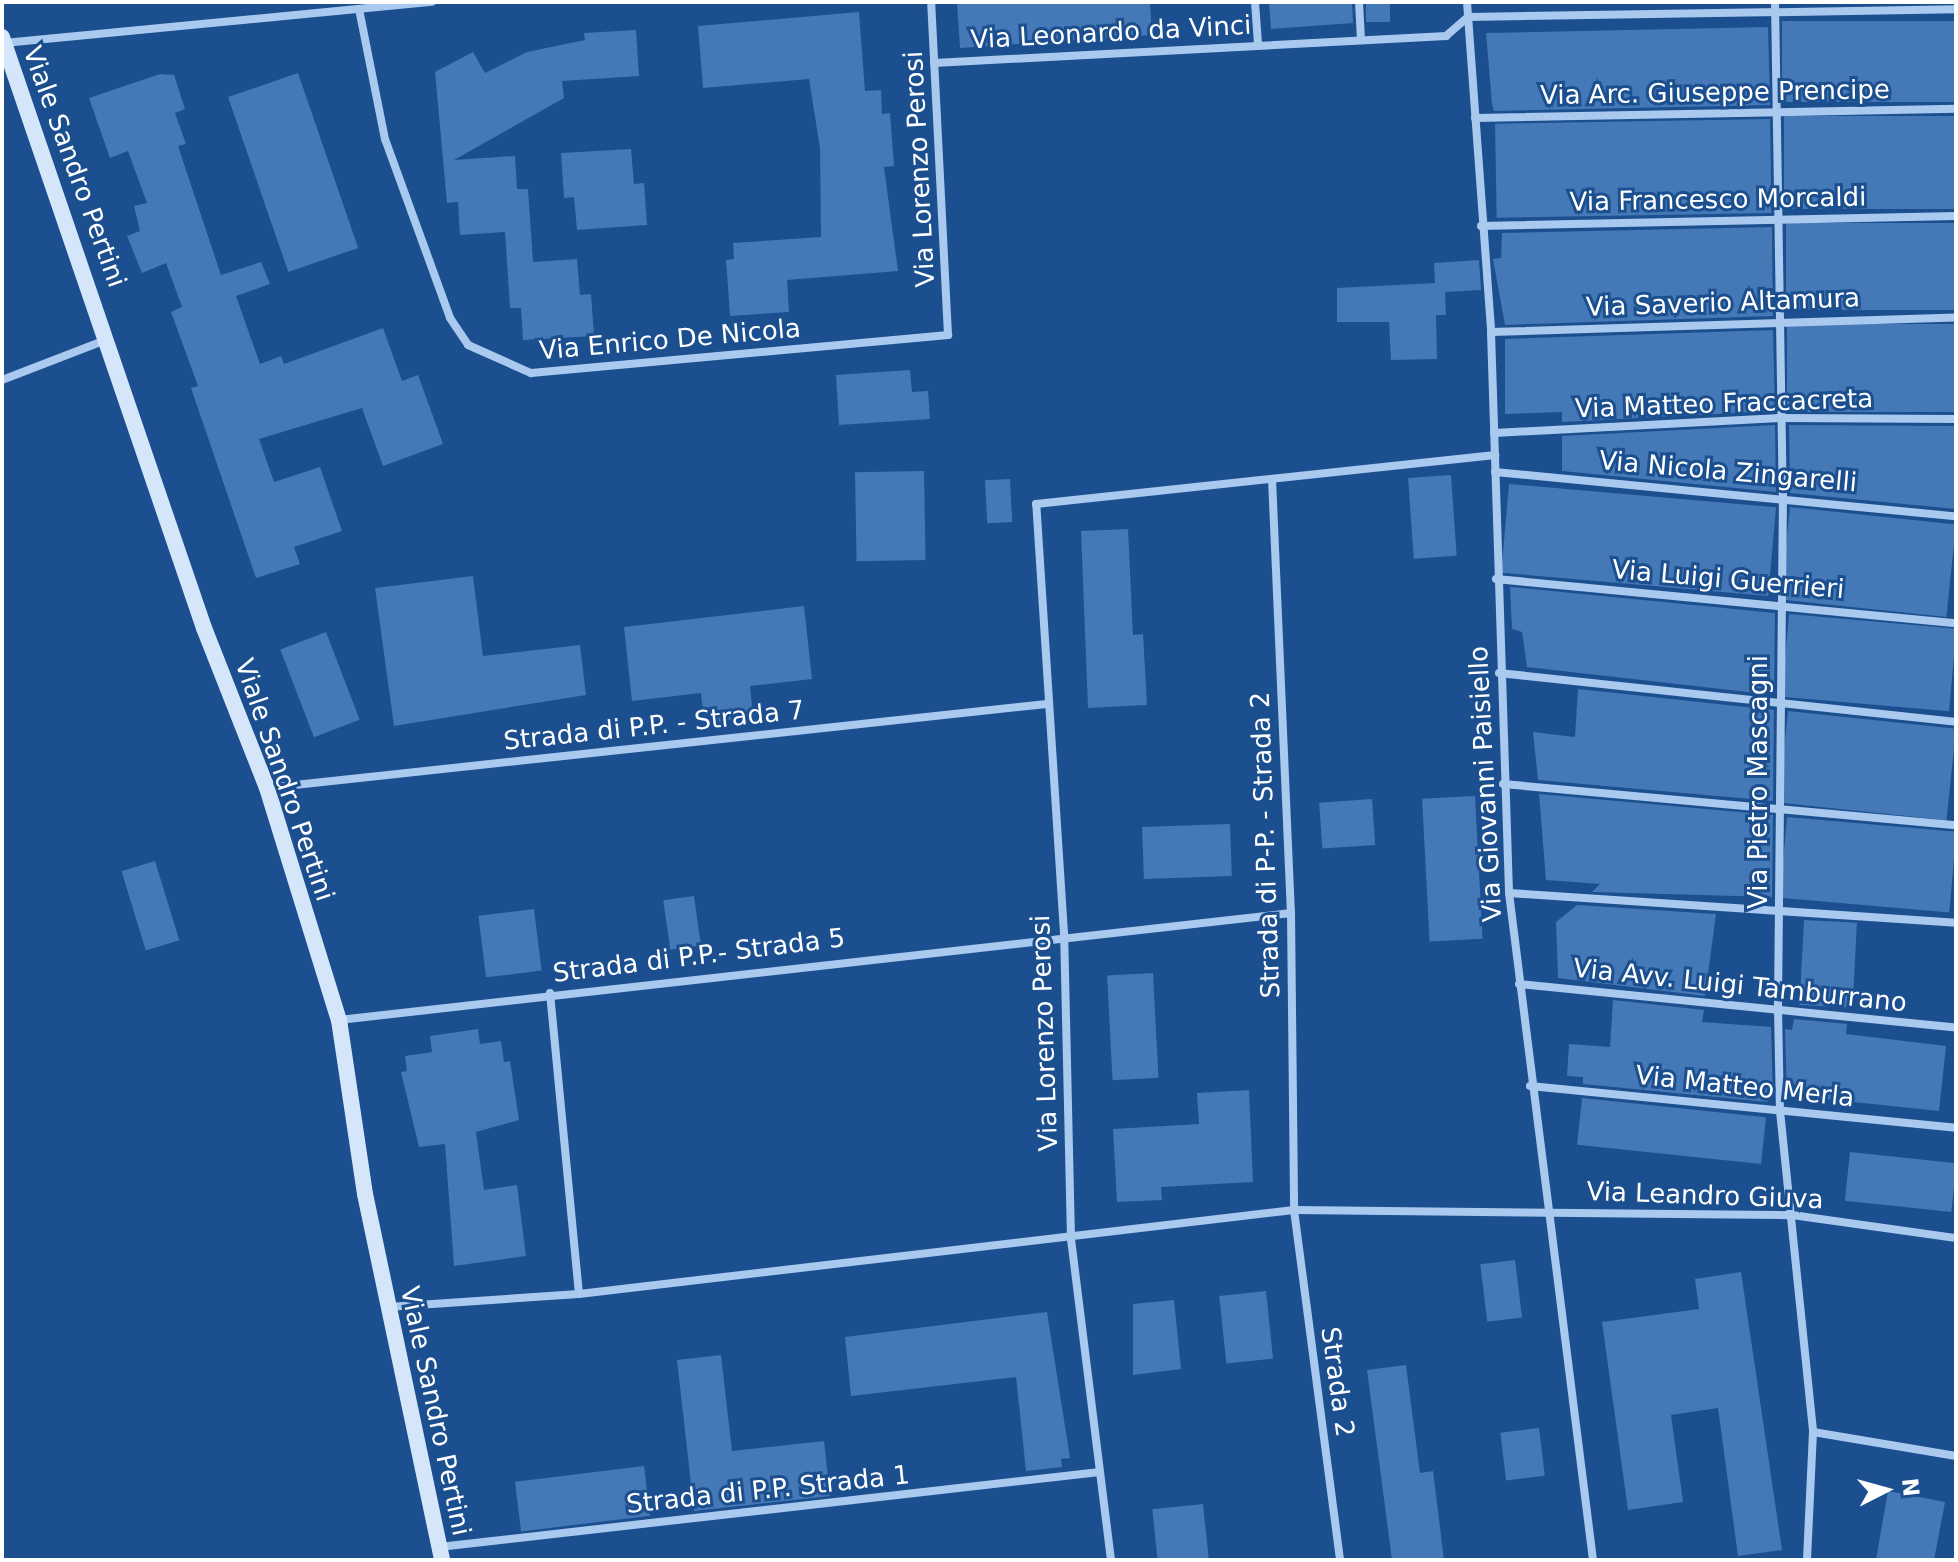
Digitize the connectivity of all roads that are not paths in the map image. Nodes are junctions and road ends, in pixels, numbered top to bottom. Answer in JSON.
{"nodes":[{"id":1,"x":432,"y":2,"type":"edge"},
{"id":2,"x":931,"y":2,"type":"edge"},
{"id":3,"x":1255,"y":2,"type":"edge"},
{"id":4,"x":1359,"y":2,"type":"edge"},
{"id":5,"x":1467,"y":2,"type":"edge"},
{"id":6,"x":1775,"y":2,"type":"edge"},
{"id":7,"x":359,"y":9,"type":"junction"},
{"id":8,"x":1956,"y":9,"type":"edge"},
{"id":9,"x":1776,"y":13,"type":"junction"},
{"id":10,"x":1468,"y":17,"type":"junction"},
{"id":11,"x":3,"y":40,"type":"edge"},
{"id":12,"x":1361,"y":40,"type":"junction"},
{"id":13,"x":1258,"y":44,"type":"junction"},
{"id":14,"x":934,"y":63,"type":"junction"},
{"id":15,"x":1956,"y":109,"type":"edge"},
{"id":16,"x":1778,"y":113,"type":"junction"},
{"id":17,"x":1475,"y":118,"type":"junction"},
{"id":18,"x":1956,"y":216,"type":"edge"},
{"id":19,"x":1780,"y":217,"type":"junction"},
{"id":20,"x":1481,"y":226,"type":"junction"},
{"id":21,"x":1956,"y":317,"type":"edge"},
{"id":22,"x":1782,"y":318,"type":"junction"},
{"id":23,"x":1491,"y":332,"type":"junction"},
{"id":24,"x":948,"y":335,"type":"joint"},
{"id":25,"x":109,"y":339,"type":"junction"},
{"id":26,"x":2,"y":380,"type":"edge"},
{"id":27,"x":1780,"y":418,"type":"junction"},
{"id":28,"x":1956,"y":419,"type":"edge"},
{"id":29,"x":1494,"y":433,"type":"junction"},
{"id":30,"x":1495,"y":455,"type":"junction"},
{"id":31,"x":1495,"y":472,"type":"junction"},
{"id":32,"x":1272,"y":479,"type":"junction"},
{"id":33,"x":1783,"y":494,"type":"junction"},
{"id":34,"x":1956,"y":516,"type":"edge"},
{"id":35,"x":1496,"y":579,"type":"junction"},
{"id":36,"x":1782,"y":603,"type":"junction"},
{"id":37,"x":1956,"y":623,"type":"edge"},
{"id":38,"x":1499,"y":673,"type":"junction"},
{"id":39,"x":1778,"y":703,"type":"junction"},
{"id":40,"x":1046,"y":704,"type":"junction"},
{"id":41,"x":1956,"y":722,"type":"edge"},
{"id":42,"x":1503,"y":784,"type":"junction"},
{"id":43,"x":267,"y":788,"type":"junction"},
{"id":44,"x":1776,"y":809,"type":"junction"},
{"id":45,"x":1956,"y":825,"type":"edge"},
{"id":46,"x":1509,"y":893,"type":"junction"},
{"id":47,"x":1779,"y":906,"type":"junction"},
{"id":48,"x":1291,"y":913,"type":"junction"},
{"id":49,"x":1956,"y":923,"type":"edge"},
{"id":50,"x":1064,"y":933,"type":"junction"},
{"id":51,"x":1519,"y":984,"type":"junction"},
{"id":52,"x":550,"y":993,"type":"junction"},
{"id":53,"x":1778,"y":1009,"type":"junction"},
{"id":54,"x":339,"y":1020,"type":"junction"},
{"id":55,"x":1956,"y":1028,"type":"edge"},
{"id":56,"x":1530,"y":1086,"type":"junction"},
{"id":57,"x":1780,"y":1111,"type":"junction"},
{"id":58,"x":1956,"y":1128,"type":"edge"},
{"id":59,"x":1294,"y":1210,"type":"junction"},
{"id":60,"x":1548,"y":1211,"type":"junction"},
{"id":61,"x":1792,"y":1215,"type":"junction"},
{"id":62,"x":1071,"y":1238,"type":"junction"},
{"id":63,"x":1956,"y":1238,"type":"edge"},
{"id":64,"x":579,"y":1294,"type":"junction"},
{"id":65,"x":388,"y":1307,"type":"junction"},
{"id":66,"x":1813,"y":1432,"type":"junction"},
{"id":67,"x":1956,"y":1456,"type":"edge"},
{"id":68,"x":1100,"y":1472,"type":"junction"},
{"id":69,"x":441,"y":1554,"type":"edge"},
{"id":70,"x":1111,"y":1560,"type":"edge"},
{"id":71,"x":1340,"y":1560,"type":"edge"},
{"id":72,"x":1593,"y":1560,"type":"edge"},
{"id":73,"x":1807,"y":1560,"type":"edge"}],
"edges":[{"from":1,"to":7,"type":"street"},
{"from":2,"to":14,"type":"street","name":"Via Lorenzo Perosi"},
{"from":3,"to":13,"type":"street"},
{"from":4,"to":12,"type":"street"},
{"from":5,"to":10,"type":"street","name":"Via Giovanni Paisiello"},
{"from":6,"to":9,"type":"street","name":"Via Pietro Mascagni"},
{"from":7,"to":11,"type":"street"},
{"from":7,"to":24,"type":"street","name":"Via Enrico De Nicola"},
{"from":8,"to":9,"type":"street","name":"Via Leonardo da Vinci"},
{"from":9,"to":10,"type":"street","name":"Via Leonardo da Vinci"},
{"from":9,"to":16,"type":"street","name":"Via Pietro Mascagni"},
{"from":10,"to":12,"type":"street","name":"Via Leonardo da Vinci"},
{"from":10,"to":17,"type":"street","name":"Via Giovanni Paisiello"},
{"from":11,"to":25,"type":"street","name":"Viale Sandro Pertini"},
{"from":12,"to":13,"type":"street","name":"Via Leonardo da Vinci"},
{"from":13,"to":14,"type":"street","name":"Via Leonardo da Vinci"},
{"from":14,"to":24,"type":"street","name":"Via Lorenzo Perosi"},
{"from":15,"to":16,"type":"street","name":"Via Arc. Giuseppe Prencipe"},
{"from":16,"to":17,"type":"street","name":"Via Arc. Giuseppe Prencipe"},
{"from":16,"to":19,"type":"street","name":"Via Pietro Mascagni"},
{"from":17,"to":20,"type":"street","name":"Via Giovanni Paisiello"},
{"from":18,"to":19,"type":"street","name":"Via Francesco Morcaldi"},
{"from":19,"to":20,"type":"street","name":"Via Francesco Morcaldi"},
{"from":19,"to":22,"type":"street","name":"Via Pietro Mascagni"},
{"from":20,"to":23,"type":"street","name":"Via Giovanni Paisiello"},
{"from":21,"to":22,"type":"street","name":"Via Saverio Altamura"},
{"from":22,"to":23,"type":"street","name":"Via Saverio Altamura"},
{"from":22,"to":27,"type":"street","name":"Via Pietro Mascagni"},
{"from":23,"to":29,"type":"street","name":"Via Giovanni Paisiello"},
{"from":25,"to":26,"type":"street"},
{"from":25,"to":43,"type":"street","name":"Viale Sandro Pertini"},
{"from":27,"to":28,"type":"street","name":"Via Matteo Fraccacreta"},
{"from":27,"to":29,"type":"street","name":"Via Matteo Fraccacreta"},
{"from":27,"to":33,"type":"street","name":"Via Pietro Mascagni"},
{"from":29,"to":30,"type":"street","name":"Via Giovanni Paisiello"},
{"from":30,"to":31,"type":"street","name":"Via Giovanni Paisiello"},
{"from":30,"to":32,"type":"street"},
{"from":31,"to":33,"type":"street","name":"Via Nicola Zingarelli"},
{"from":31,"to":35,"type":"street","name":"Via Giovanni Paisiello"},
{"from":32,"to":40,"type":"street","name":"Via Lorenzo Perosi"},
{"from":32,"to":48,"type":"street","name":"Strada di P-P. - Strada 2"},
{"from":33,"to":34,"type":"street","name":"Via Nicola Zingarelli"},
{"from":33,"to":36,"type":"street","name":"Via Pietro Mascagni"},
{"from":35,"to":36,"type":"street","name":"Via Luigi Guerrieri"},
{"from":35,"to":38,"type":"street","name":"Via Giovanni Paisiello"},
{"from":36,"to":37,"type":"street","name":"Via Luigi Guerrieri"},
{"from":36,"to":39,"type":"street","name":"Via Pietro Mascagni"},
{"from":38,"to":39,"type":"street"},
{"from":38,"to":42,"type":"street","name":"Via Giovanni Paisiello"},
{"from":39,"to":41,"type":"street"},
{"from":39,"to":44,"type":"street","name":"Via Pietro Mascagni"},
{"from":40,"to":43,"type":"street","name":"Strada di P.P. - Strada 7"},
{"from":40,"to":50,"type":"street","name":"Via Lorenzo Perosi"},
{"from":42,"to":44,"type":"street"},
{"from":42,"to":46,"type":"street","name":"Via Giovanni Paisiello"},
{"from":43,"to":54,"type":"street","name":"Viale Sandro Pertini"},
{"from":44,"to":45,"type":"street"},
{"from":44,"to":47,"type":"street","name":"Via Pietro Mascagni"},
{"from":46,"to":47,"type":"street"},
{"from":46,"to":51,"type":"street","name":"Via Giovanni Paisiello"},
{"from":47,"to":49,"type":"street"},
{"from":47,"to":53,"type":"street","name":"Via Pietro Mascagni"},
{"from":48,"to":50,"type":"street","name":"Strada di P.P.- Strada 5"},
{"from":48,"to":59,"type":"street","name":"Strada di P-P. - Strada 2"},
{"from":50,"to":52,"type":"street","name":"Strada di P.P.- Strada 5"},
{"from":50,"to":62,"type":"street","name":"Via Lorenzo Perosi"},
{"from":51,"to":53,"type":"street","name":"Via Avv. Luigi Tamburrano"},
{"from":51,"to":56,"type":"street","name":"Via Giovanni Paisiello"},
{"from":52,"to":54,"type":"street","name":"Strada di P.P.- Strada 5"},
{"from":52,"to":64,"type":"street"},
{"from":53,"to":55,"type":"street","name":"Via Avv. Luigi Tamburrano"},
{"from":53,"to":57,"type":"street","name":"Via Pietro Mascagni"},
{"from":54,"to":65,"type":"street","name":"Viale Sandro Pertini"},
{"from":56,"to":57,"type":"street","name":"Via Matteo Merla"},
{"from":56,"to":60,"type":"street","name":"Via Giovanni Paisiello"},
{"from":57,"to":58,"type":"street","name":"Via Matteo Merla"},
{"from":57,"to":61,"type":"street","name":"Via Pietro Mascagni"},
{"from":59,"to":60,"type":"street","name":"Via Leandro Giuva"},
{"from":59,"to":62,"type":"street","name":"Via Leandro Giuva"},
{"from":59,"to":71,"type":"street","name":"Strada 2"},
{"from":60,"to":61,"type":"street","name":"Via Leandro Giuva"},
{"from":60,"to":72,"type":"street","name":"Via Giovanni Paisiello"},
{"from":61,"to":63,"type":"street","name":"Via Leandro Giuva"},
{"from":61,"to":66,"type":"street","name":"Via Pietro Mascagni"},
{"from":62,"to":64,"type":"street","name":"Via Leandro Giuva"},
{"from":62,"to":68,"type":"street","name":"Via Lorenzo Perosi"},
{"from":64,"to":65,"type":"street","name":"Via Leandro Giuva"},
{"from":65,"to":69,"type":"street","name":"Viale Sandro Pertini"},
{"from":66,"to":67,"type":"street"},
{"from":66,"to":73,"type":"street","name":"Via Pietro Mascagni"},
{"from":68,"to":69,"type":"street","name":"Strada di P.P. Strada 1"},
{"from":68,"to":70,"type":"street","name":"Via Lorenzo Perosi"}]}
